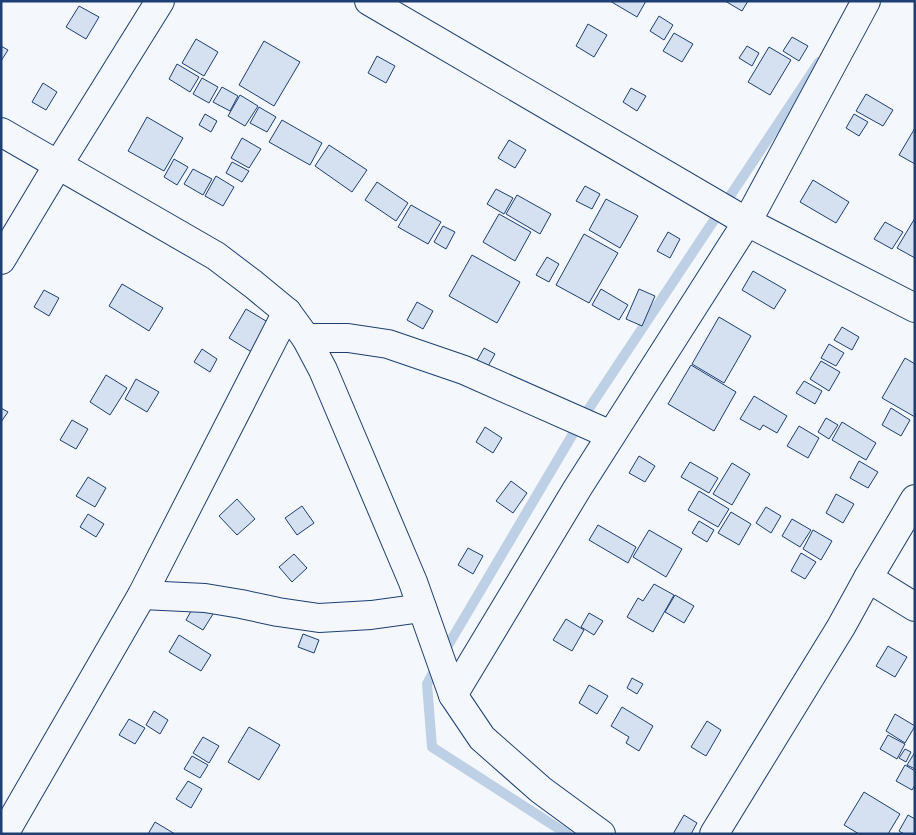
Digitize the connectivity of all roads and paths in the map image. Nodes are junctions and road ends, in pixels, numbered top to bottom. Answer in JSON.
{"nodes":[{"id":1,"x":160,"y":1,"type":"edge"},
{"id":2,"x":369,"y":1,"type":"edge"},
{"id":3,"x":866,"y":1,"type":"edge"},
{"id":4,"x":1,"y":132,"type":"edge"},
{"id":5,"x":58,"y":165,"type":"junction"},
{"id":6,"x":747,"y":222,"type":"junction"},
{"id":7,"x":1,"y":260,"type":"edge"},
{"id":8,"x":915,"y":308,"type":"edge"},
{"id":9,"x":287,"y":312,"type":"junction"},
{"id":10,"x":306,"y":338,"type":"junction"},
{"id":11,"x":611,"y":435,"type":"junction"},
{"id":12,"x":915,"y":499,"type":"edge"},
{"id":13,"x":868,"y":578,"type":"junction"},
{"id":14,"x":142,"y":595,"type":"junction"},
{"id":15,"x":915,"y":607,"type":"edge"},
{"id":16,"x":422,"y":608,"type":"junction"},
{"id":17,"x":453,"y":695,"type":"junction"},
{"id":18,"x":4,"y":834,"type":"edge"},
{"id":19,"x":601,"y":834,"type":"edge"},
{"id":20,"x":714,"y":834,"type":"edge"}],
"edges":[{"from":1,"to":5,"type":"street"},
{"from":2,"to":6,"type":"street"},
{"from":3,"to":6,"type":"street"},
{"from":4,"to":5,"type":"street"},
{"from":5,"to":7,"type":"street"},
{"from":5,"to":9,"type":"street"},
{"from":6,"to":8,"type":"street"},
{"from":6,"to":11,"type":"street"},
{"from":9,"to":10,"type":"street"},
{"from":9,"to":14,"type":"street"},
{"from":10,"to":11,"type":"street"},
{"from":10,"to":16,"type":"street"},
{"from":11,"to":17,"type":"street"},
{"from":12,"to":13,"type":"street"},
{"from":13,"to":15,"type":"street"},
{"from":13,"to":20,"type":"street"},
{"from":14,"to":16,"type":"street"},
{"from":14,"to":18,"type":"street"},
{"from":16,"to":17,"type":"street"},
{"from":17,"to":19,"type":"street"}]}
